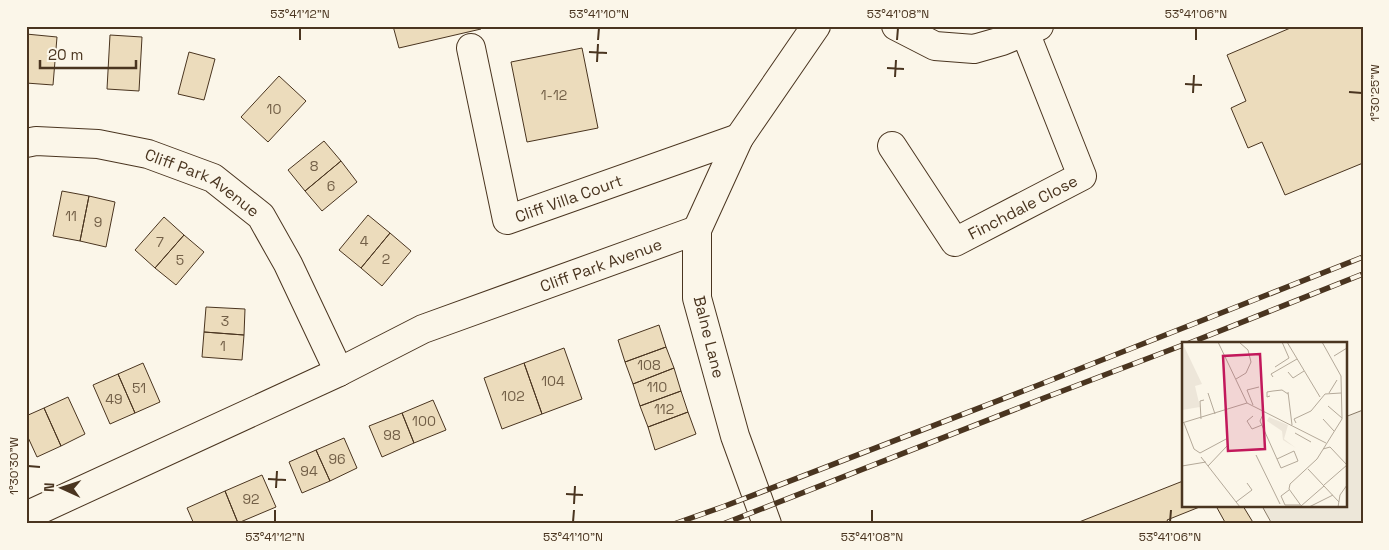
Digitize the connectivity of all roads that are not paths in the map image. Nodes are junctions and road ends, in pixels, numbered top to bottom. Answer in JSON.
{"nodes":[{"id":1,"x":816,"y":26,"type":"edge"},
{"id":2,"x":896,"y":26,"type":"edge"},
{"id":3,"x":1032,"y":29,"type":"edge"},
{"id":4,"x":471,"y":48,"type":"dead end"},
{"id":5,"x":739,"y":138,"type":"junction"},
{"id":6,"x":26,"y":144,"type":"edge"},
{"id":7,"x":892,"y":146,"type":"dead end"},
{"id":8,"x":697,"y":230,"type":"junction"},
{"id":9,"x":339,"y":372,"type":"junction"},
{"id":10,"x":26,"y":516,"type":"edge"},
{"id":11,"x":767,"y":524,"type":"edge"}],
"edges":[{"from":1,"to":5,"type":"street","name":"Balne Lane"},
{"from":2,"to":3,"type":"street"},
{"from":3,"to":7,"type":"street","name":"Finchdale Close"},
{"from":4,"to":5,"type":"street","name":"Cliff Villa Court"},
{"from":5,"to":8,"type":"street","name":"Balne Lane"},
{"from":6,"to":9,"type":"street","name":"Cliff Park Avenue"},
{"from":8,"to":9,"type":"street","name":"Cliff Park Avenue"},
{"from":8,"to":11,"type":"street","name":"Balne Lane"},
{"from":9,"to":10,"type":"street","name":"Cliff Park Avenue"}]}
